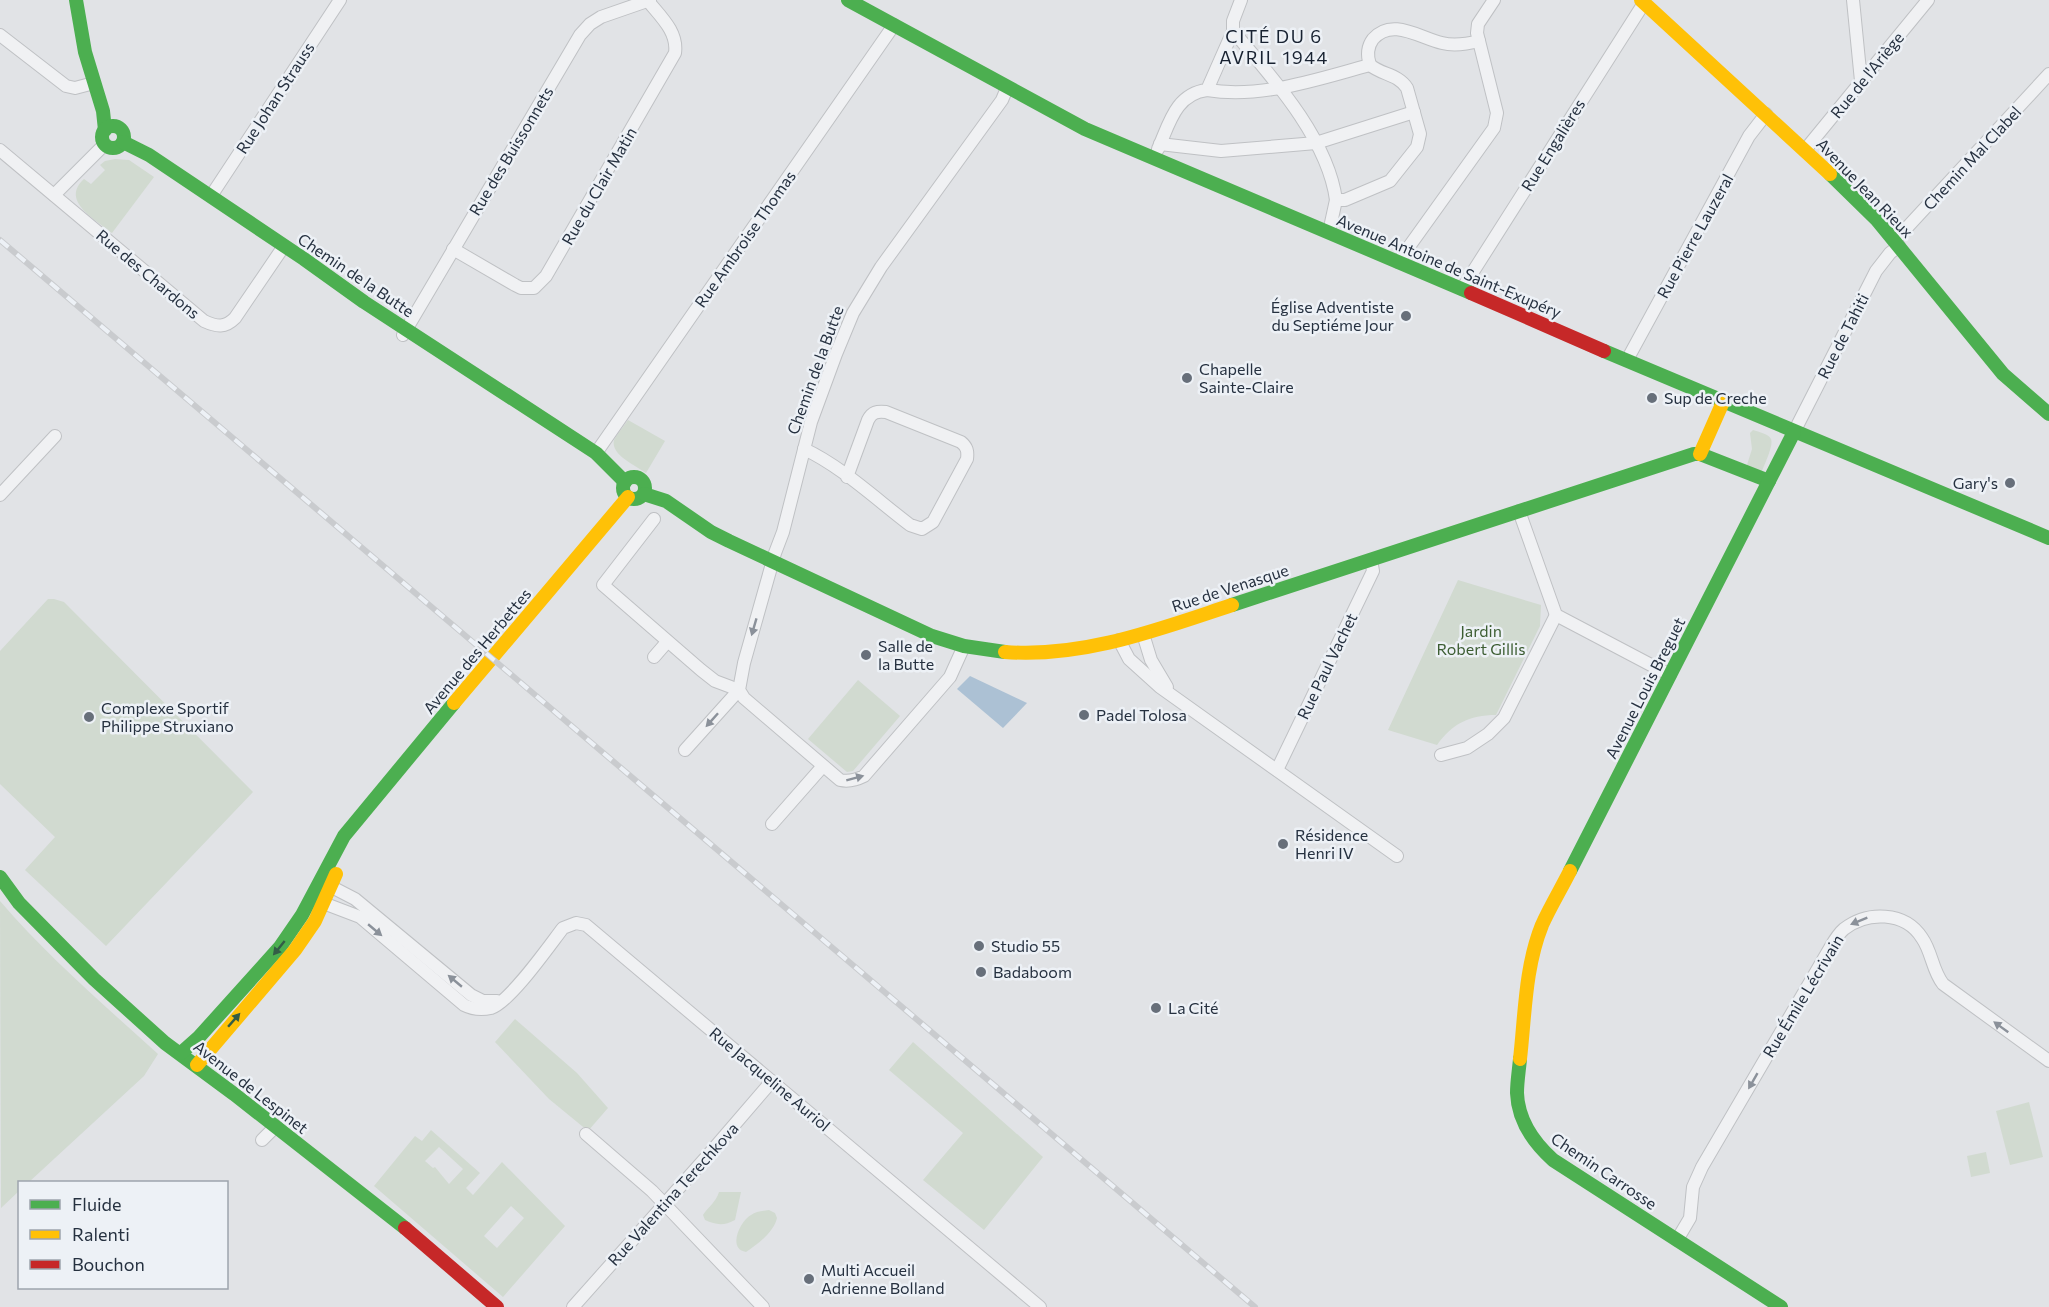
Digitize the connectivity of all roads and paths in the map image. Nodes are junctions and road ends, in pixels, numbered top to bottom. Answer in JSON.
{"nodes":[{"id":1,"x":76,"y":0,"type":"edge"},
{"id":2,"x":340,"y":0,"type":"edge"},
{"id":3,"x":848,"y":0,"type":"edge"},
{"id":4,"x":1241,"y":0,"type":"edge"},
{"id":5,"x":1494,"y":0,"type":"edge"},
{"id":6,"x":1853,"y":0,"type":"edge"},
{"id":7,"x":1928,"y":0,"type":"edge"},
{"id":8,"x":649,"y":1,"type":"edge"},
{"id":9,"x":1643,"y":1,"type":"edge"},
{"id":10,"x":894,"y":25,"type":"junction"},
{"id":11,"x":1233,"y":31,"type":"junction"},
{"id":12,"x":0,"y":35,"type":"edge"},
{"id":13,"x":1479,"y":41,"type":"junction"},
{"id":14,"x":1370,"y":65,"type":"junction"},
{"id":15,"x":2049,"y":74,"type":"edge"},
{"id":16,"x":1861,"y":81,"type":"junction"},
{"id":17,"x":94,"y":83,"type":"junction"},
{"id":18,"x":1007,"y":88,"type":"junction"},
{"id":19,"x":1281,"y":88,"type":"junction"},
{"id":20,"x":1207,"y":90,"type":"junction"},
{"id":21,"x":1414,"y":112,"type":"junction"},
{"id":22,"x":1766,"y":114,"type":"junction"},
{"id":23,"x":109,"y":134,"type":"junction"},
{"id":24,"x":1316,"y":143,"type":"junction"},
{"id":25,"x":1160,"y":144,"type":"junction"},
{"id":26,"x":0,"y":150,"type":"edge"},
{"id":27,"x":1805,"y":150,"type":"junction"},
{"id":28,"x":1154,"y":158,"type":"junction"},
{"id":29,"x":54,"y":195,"type":"junction"},
{"id":30,"x":211,"y":196,"type":"junction"},
{"id":31,"x":1336,"y":200,"type":"junction"},
{"id":32,"x":1329,"y":232,"type":"junction"},
{"id":33,"x":1896,"y":243,"type":"junction"},
{"id":34,"x":284,"y":246,"type":"junction"},
{"id":35,"x":453,"y":249,"type":"junction"},
{"id":36,"x":1398,"y":262,"type":"junction"},
{"id":37,"x":1462,"y":289,"type":"junction"},
{"id":38,"x":404,"y":333,"type":"junction"},
{"id":39,"x":1627,"y":360,"type":"junction"},
{"id":40,"x":1723,"y":402,"type":"junction"},
{"id":41,"x":2049,"y":414,"type":"edge"},
{"id":42,"x":1794,"y":432,"type":"junction"},
{"id":43,"x":56,"y":436,"type":"dead end"},
{"id":44,"x":804,"y":449,"type":"junction"},
{"id":45,"x":597,"y":453,"type":"junction"},
{"id":46,"x":1700,"y":454,"type":"junction"},
{"id":47,"x":847,"y":477,"type":"junction"},
{"id":48,"x":1769,"y":481,"type":"junction"},
{"id":49,"x":625,"y":482,"type":"junction"},
{"id":50,"x":644,"y":494,"type":"junction"},
{"id":51,"x":0,"y":495,"type":"edge"},
{"id":52,"x":628,"y":497,"type":"junction"},
{"id":53,"x":1519,"y":511,"type":"junction"},
{"id":54,"x":654,"y":519,"type":"dead end"},
{"id":55,"x":2049,"y":538,"type":"edge"},
{"id":56,"x":1371,"y":560,"type":"junction"},
{"id":57,"x":772,"y":566,"type":"junction"},
{"id":58,"x":1556,"y":615,"type":"junction"},
{"id":59,"x":1143,"y":634,"type":"junction"},
{"id":60,"x":1119,"y":640,"type":"junction"},
{"id":61,"x":668,"y":642,"type":"junction"},
{"id":62,"x":964,"y":646,"type":"junction"},
{"id":63,"x":654,"y":657,"type":"dead end"},
{"id":64,"x":1670,"y":675,"type":"junction"},
{"id":65,"x":740,"y":690,"type":"junction"},
{"id":66,"x":1180,"y":701,"type":"junction"},
{"id":67,"x":685,"y":750,"type":"dead end"},
{"id":68,"x":1441,"y":755,"type":"dead end"},
{"id":69,"x":823,"y":765,"type":"junction"},
{"id":70,"x":1277,"y":770,"type":"junction"},
{"id":71,"x":772,"y":824,"type":"dead end"},
{"id":72,"x":1397,"y":856,"type":"dead end"},
{"id":73,"x":0,"y":877,"type":"edge"},
{"id":74,"x":326,"y":884,"type":"junction"},
{"id":75,"x":317,"y":901,"type":"junction"},
{"id":76,"x":1532,"y":962,"type":"joint"},
{"id":77,"x":506,"y":997,"type":"junction"},
{"id":78,"x":181,"y":1053,"type":"junction"},
{"id":79,"x":2049,"y":1061,"type":"edge"},
{"id":80,"x":197,"y":1065,"type":"junction"},
{"id":81,"x":772,"y":1081,"type":"junction"},
{"id":82,"x":276,"y":1126,"type":"junction"},
{"id":83,"x":586,"y":1134,"type":"dead end"},
{"id":84,"x":262,"y":1140,"type":"dead end"},
{"id":85,"x":665,"y":1204,"type":"junction"},
{"id":86,"x":1677,"y":1240,"type":"junction"},
{"id":87,"x":497,"y":1307,"type":"edge"},
{"id":88,"x":573,"y":1307,"type":"edge"},
{"id":89,"x":763,"y":1307,"type":"edge"},
{"id":90,"x":1040,"y":1307,"type":"edge"},
{"id":91,"x":1781,"y":1307,"type":"edge"}],
"edges":[{"from":1,"to":17,"type":"street"},
{"from":2,"to":30,"type":"street","name":"Rue Johan Strauss"},
{"from":3,"to":10,"type":"street","name":"Avenue Antoine de Saint-Exupéry"},
{"from":4,"to":11,"type":"street"},
{"from":5,"to":13,"type":"street"},
{"from":6,"to":16,"type":"street"},
{"from":7,"to":16,"type":"street","name":"Rue de l'Ariège"},
{"from":8,"to":35,"type":"street","name":"Rue des Buissonnets"},
{"from":8,"to":35,"type":"street","name":"Rue du Clair Matin"},
{"from":9,"to":22,"type":"street","name":"Avenue Jean Rieux"},
{"from":9,"to":37,"type":"street","name":"Rue Engalières"},
{"from":10,"to":18,"type":"street","name":"Avenue Antoine de Saint-Exupéry"},
{"from":10,"to":45,"type":"street","name":"Rue Ambroise Thomas"},
{"from":11,"to":19,"type":"street"},
{"from":11,"to":20,"type":"street"},
{"from":12,"to":17,"type":"street"},
{"from":13,"to":14,"type":"street"},
{"from":13,"to":36,"type":"street"},
{"from":14,"to":19,"type":"street"},
{"from":14,"to":21,"type":"street"},
{"from":15,"to":33,"type":"street","name":"Chemin Mal Clabel"},
{"from":16,"to":27,"type":"street","name":"Rue de l'Ariège"},
{"from":17,"to":23,"type":"street"},
{"from":18,"to":28,"type":"street","name":"Avenue Antoine de Saint-Exupéry"},
{"from":18,"to":44,"type":"street","name":"Chemin de la Butte"},
{"from":19,"to":20,"type":"street"},
{"from":19,"to":24,"type":"street"},
{"from":20,"to":25,"type":"street"},
{"from":21,"to":24,"type":"street"},
{"from":21,"to":31,"type":"street"},
{"from":22,"to":27,"type":"street","name":"Avenue Jean Rieux"},
{"from":22,"to":39,"type":"street","name":"Rue Pierre Lauzeral"},
{"from":23,"to":29,"type":"street"},
{"from":23,"to":30,"type":"street","name":"Chemin de la Butte"},
{"from":24,"to":25,"type":"street"},
{"from":24,"to":31,"type":"street"},
{"from":25,"to":28,"type":"street"},
{"from":26,"to":29,"type":"street"},
{"from":27,"to":33,"type":"street","name":"Avenue Jean Rieux"},
{"from":28,"to":32,"type":"street","name":"Avenue Antoine de Saint-Exupéry"},
{"from":29,"to":34,"type":"street","name":"Rue des Chardons"},
{"from":30,"to":34,"type":"street","name":"Chemin de la Butte"},
{"from":31,"to":32,"type":"street"},
{"from":32,"to":36,"type":"street","name":"Avenue Antoine de Saint-Exupéry"},
{"from":33,"to":41,"type":"street","name":"Avenue Jean Rieux"},
{"from":33,"to":42,"type":"street","name":"Rue de Tahiti"},
{"from":34,"to":38,"type":"street","name":"Chemin de la Butte"},
{"from":35,"to":38,"type":"street","name":"Rue des Buissonnets"},
{"from":36,"to":37,"type":"street","name":"Avenue Antoine de Saint-Exupéry"},
{"from":37,"to":39,"type":"street","name":"Avenue Antoine de Saint-Exupéry"},
{"from":38,"to":45,"type":"street","name":"Chemin de la Butte"},
{"from":39,"to":40,"type":"street","name":"Avenue Antoine de Saint-Exupéry"},
{"from":40,"to":42,"type":"street","name":"Avenue Antoine de Saint-Exupéry"},
{"from":40,"to":46,"type":"street"},
{"from":42,"to":48,"type":"street","name":"Avenue Louis Breguet"},
{"from":42,"to":55,"type":"street","name":"Avenue Antoine de Saint-Exupéry"},
{"from":43,"to":51,"type":"street"},
{"from":44,"to":47,"type":"street"},
{"from":44,"to":57,"type":"street","name":"Chemin de la Butte"},
{"from":45,"to":49,"type":"street","name":"Chemin de la Butte"},
{"from":46,"to":48,"type":"street"},
{"from":46,"to":53,"type":"street","name":"Rue de Venasque"},
{"from":47,"to":47,"type":"street"},
{"from":48,"to":64,"type":"street","name":"Avenue Louis Breguet"},
{"from":49,"to":50,"type":"street"},
{"from":49,"to":52,"type":"street"},
{"from":50,"to":52,"type":"street"},
{"from":50,"to":57,"type":"street"},
{"from":52,"to":74,"type":"street","name":"Avenue des Herbettes"},
{"from":53,"to":56,"type":"street","name":"Rue de Venasque"},
{"from":53,"to":58,"type":"street"},
{"from":54,"to":61,"type":"street"},
{"from":56,"to":59,"type":"street","name":"Rue de Venasque"},
{"from":56,"to":70,"type":"street","name":"Rue Paul Vachet"},
{"from":57,"to":62,"type":"street","name":"Rue de Venasque"},
{"from":57,"to":65,"type":"street","name":"Chemin de la Butte","one_way":true},
{"from":58,"to":64,"type":"street"},
{"from":58,"to":68,"type":"street"},
{"from":59,"to":60,"type":"street","name":"Rue de Venasque"},
{"from":59,"to":66,"type":"street"},
{"from":60,"to":62,"type":"street","name":"Rue de Venasque"},
{"from":60,"to":66,"type":"street"},
{"from":61,"to":63,"type":"street"},
{"from":61,"to":65,"type":"street"},
{"from":69,"to":62,"type":"street","one_way":true},
{"from":64,"to":76,"type":"street","name":"Avenue Louis Breguet"},
{"from":65,"to":67,"type":"street","one_way":true},
{"from":65,"to":69,"type":"street"},
{"from":66,"to":70,"type":"street"},
{"from":69,"to":71,"type":"street"},
{"from":70,"to":72,"type":"street"},
{"from":73,"to":78,"type":"street","name":"Avenue de Lespinet"},
{"from":74,"to":75,"type":"street","name":"Avenue des Herbettes"},
{"from":77,"to":74,"type":"street","one_way":true},
{"from":75,"to":77,"type":"street","name":"Rue Jacqueline Auriol","one_way":true},
{"from":75,"to":78,"type":"street","name":"Avenue des Herbettes","one_way":true},
{"from":80,"to":75,"type":"street","name":"Avenue des Herbettes","one_way":true},
{"from":76,"to":86,"type":"street","name":"Chemin Carrosse"},
{"from":77,"to":81,"type":"street","name":"Rue Jacqueline Auriol"},
{"from":78,"to":80,"type":"street","name":"Avenue de Lespinet"},
{"from":79,"to":86,"type":"street","name":"Rue Émile Lécrivain","one_way":true},
{"from":80,"to":82,"type":"street","name":"Avenue de Lespinet"},
{"from":81,"to":85,"type":"street","name":"Rue Valentina Terechkova"},
{"from":81,"to":90,"type":"street","name":"Rue Jacqueline Auriol"},
{"from":82,"to":84,"type":"street"},
{"from":82,"to":87,"type":"street","name":"Avenue de Lespinet"},
{"from":83,"to":85,"type":"street"},
{"from":85,"to":88,"type":"street","name":"Rue Valentina Terechkova"},
{"from":85,"to":89,"type":"street"},
{"from":86,"to":91,"type":"street","name":"Chemin Carrosse"}]}
